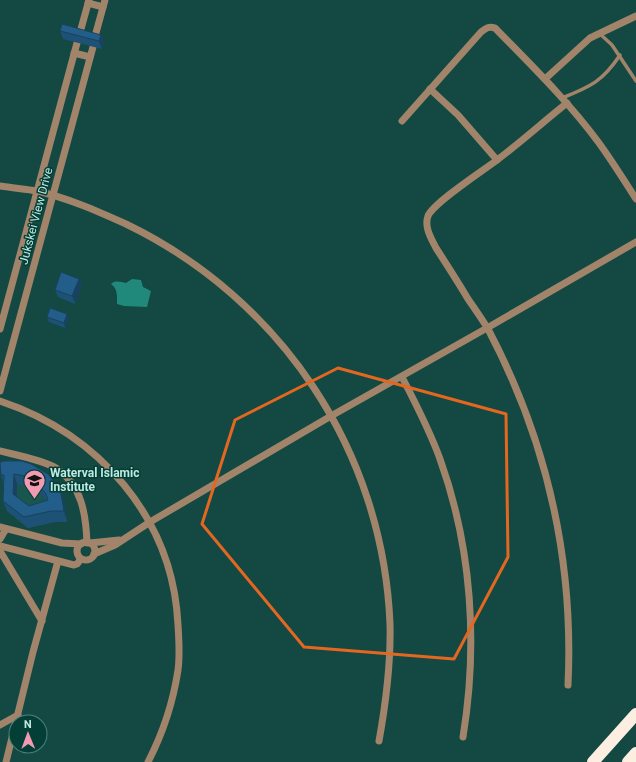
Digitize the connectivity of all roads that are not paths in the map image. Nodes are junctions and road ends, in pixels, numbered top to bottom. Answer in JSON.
{"nodes":[{"id":1,"x":88,"y":2,"type":"edge"},
{"id":2,"x":104,"y":4,"type":"edge"},
{"id":3,"x":636,"y":16,"type":"edge"},
{"id":4,"x":599,"y":33,"type":"junction"},
{"id":5,"x":74,"y":53,"type":"junction"},
{"id":6,"x":620,"y":56,"type":"junction"},
{"id":7,"x":90,"y":57,"type":"junction"},
{"id":8,"x":545,"y":78,"type":"junction"},
{"id":9,"x":636,"y":81,"type":"edge"},
{"id":10,"x":430,"y":89,"type":"junction"},
{"id":11,"x":564,"y":100,"type":"junction"},
{"id":12,"x":402,"y":121,"type":"dead end"},
{"id":13,"x":497,"y":160,"type":"junction"},
{"id":14,"x":0,"y":186,"type":"edge"},
{"id":15,"x":37,"y":191,"type":"junction"},
{"id":16,"x":52,"y":196,"type":"junction"},
{"id":17,"x":636,"y":199,"type":"edge"},
{"id":18,"x":636,"y":242,"type":"edge"},
{"id":19,"x":487,"y":328,"type":"junction"},
{"id":20,"x":0,"y":329,"type":"edge"},
{"id":21,"x":402,"y":377,"type":"junction"},
{"id":22,"x":0,"y":391,"type":"edge"},
{"id":23,"x":0,"y":401,"type":"edge"},
{"id":24,"x":331,"y":416,"type":"junction"},
{"id":25,"x":0,"y":451,"type":"edge"},
{"id":26,"x":150,"y":522,"type":"junction"},
{"id":27,"x":3,"y":528,"type":"edge"},
{"id":28,"x":0,"y":539,"type":"edge"},
{"id":29,"x":121,"y":540,"type":"junction"},
{"id":30,"x":62,"y":543,"type":"junction"},
{"id":31,"x":86,"y":543,"type":"junction"},
{"id":32,"x":0,"y":546,"type":"edge"},
{"id":33,"x":0,"y":551,"type":"edge"},
{"id":34,"x":77,"y":552,"type":"junction"},
{"id":35,"x":94,"y":554,"type":"junction"},
{"id":36,"x":81,"y":559,"type":"junction"},
{"id":37,"x":58,"y":561,"type":"junction"},
{"id":38,"x":42,"y":621,"type":"junction"},
{"id":39,"x":568,"y":685,"type":"dead end"},
{"id":40,"x":18,"y":714,"type":"edge"},
{"id":41,"x":636,"y":714,"type":"edge"},
{"id":42,"x":463,"y":737,"type":"dead end"},
{"id":43,"x":380,"y":741,"type":"dead end"},
{"id":44,"x":636,"y":753,"type":"edge"},
{"id":45,"x":148,"y":762,"type":"edge"},
{"id":46,"x":593,"y":762,"type":"edge"},
{"id":47,"x":628,"y":762,"type":"edge"}],
"edges":[{"from":1,"to":2,"type":"street"},
{"from":1,"to":5,"type":"street","name":"Jukskei View Drive"},
{"from":2,"to":7,"type":"street","name":"Jukskei View Drive"},
{"from":3,"to":4,"type":"street"},
{"from":4,"to":6,"type":"lane"},
{"from":4,"to":8,"type":"street"},
{"from":5,"to":7,"type":"street"},
{"from":5,"to":15,"type":"street","name":"Jukskei View Drive"},
{"from":6,"to":9,"type":"lane"},
{"from":6,"to":11,"type":"lane"},
{"from":7,"to":16,"type":"street","name":"Jukskei View Drive"},
{"from":8,"to":10,"type":"street"},
{"from":8,"to":11,"type":"street"},
{"from":10,"to":12,"type":"street"},
{"from":10,"to":13,"type":"street"},
{"from":11,"to":13,"type":"street"},
{"from":11,"to":17,"type":"street"},
{"from":13,"to":19,"type":"street"},
{"from":14,"to":15,"type":"street"},
{"from":15,"to":16,"type":"street"},
{"from":15,"to":20,"type":"street","name":"Jukskei View Drive"},
{"from":16,"to":22,"type":"street","name":"Jukskei View Drive"},
{"from":16,"to":24,"type":"street"},
{"from":18,"to":19,"type":"street"},
{"from":19,"to":21,"type":"street"},
{"from":19,"to":39,"type":"street"},
{"from":21,"to":24,"type":"street"},
{"from":21,"to":42,"type":"street"},
{"from":23,"to":26,"type":"street"},
{"from":24,"to":26,"type":"street"},
{"from":24,"to":43,"type":"street"},
{"from":25,"to":31,"type":"street"},
{"from":26,"to":29,"type":"street"},
{"from":26,"to":45,"type":"street"},
{"from":27,"to":28,"type":"street"},
{"from":27,"to":30,"type":"street"},
{"from":29,"to":31,"type":"street"},
{"from":29,"to":35,"type":"street"},
{"from":30,"to":31,"type":"street"},
{"from":30,"to":34,"type":"street"},
{"from":31,"to":34,"type":"street"},
{"from":31,"to":35,"type":"street"},
{"from":32,"to":37,"type":"street"},
{"from":33,"to":38,"type":"street"},
{"from":34,"to":36,"type":"street"},
{"from":35,"to":36,"type":"street"},
{"from":36,"to":37,"type":"street"},
{"from":37,"to":38,"type":"street"},
{"from":38,"to":40,"type":"street"},
{"from":41,"to":46,"type":"highway"},
{"from":44,"to":47,"type":"highway"}]}
